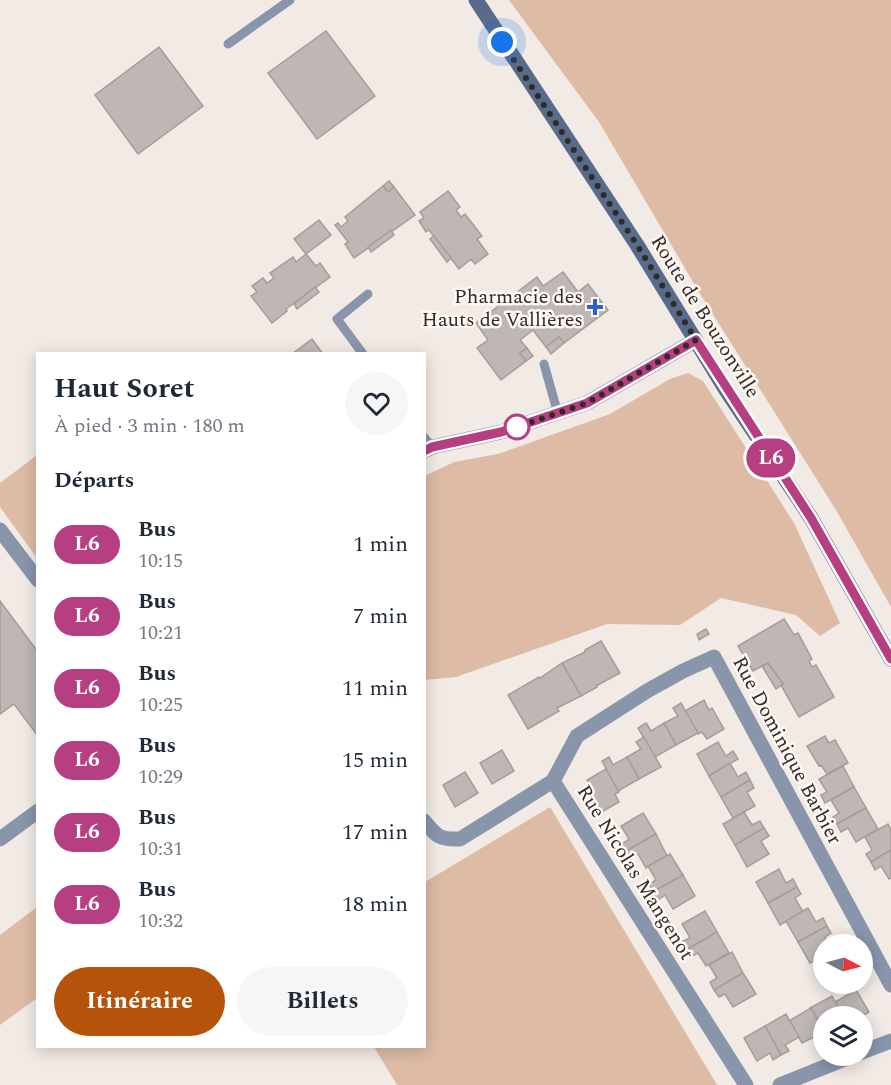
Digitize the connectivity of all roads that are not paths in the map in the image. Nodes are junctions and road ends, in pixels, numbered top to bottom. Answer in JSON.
{"nodes":[{"id":1,"x":290,"y":0,"type":"edge"},
{"id":2,"x":476,"y":0,"type":"edge"},
{"id":3,"x":228,"y":44,"type":"dead end"},
{"id":4,"x":368,"y":294,"type":"dead end"},
{"id":5,"x":696,"y":340,"type":"junction"},
{"id":6,"x":361,"y":352,"type":"edge"},
{"id":7,"x":544,"y":364,"type":"dead end"},
{"id":8,"x":558,"y":414,"type":"junction"},
{"id":9,"x":427,"y":445,"type":"edge"},
{"id":10,"x":0,"y":530,"type":"edge"},
{"id":11,"x":36,"y":577,"type":"edge"},
{"id":12,"x":891,"y":659,"type":"edge"},
{"id":13,"x":553,"y":781,"type":"junction"},
{"id":14,"x":36,"y":812,"type":"edge"},
{"id":15,"x":426,"y":824,"type":"edge"},
{"id":16,"x":0,"y":839,"type":"edge"},
{"id":17,"x":891,"y":985,"type":"edge"},
{"id":18,"x":891,"y":1041,"type":"edge"},
{"id":19,"x":873,"y":1048,"type":"edge"},
{"id":20,"x":827,"y":1066,"type":"edge"},
{"id":21,"x":746,"y":1085,"type":"edge"},
{"id":22,"x":780,"y":1085,"type":"edge"}],
"edges":[{"from":1,"to":3,"type":"lane"},
{"from":2,"to":5,"type":"main road","name":"Route de Bouzonville"},
{"from":4,"to":6,"type":"lane"},
{"from":5,"to":8,"type":"street"},
{"from":5,"to":12,"type":"main road","name":"Route de Bouzonville"},
{"from":7,"to":8,"type":"lane"},
{"from":8,"to":9,"type":"street"},
{"from":10,"to":11,"type":"street"},
{"from":13,"to":15,"type":"street","name":"Rue Nicolas Mangenot"},
{"from":13,"to":17,"type":"street","name":"Rue Dominique Barbier"},
{"from":13,"to":21,"type":"street","name":"Rue Nicolas Mangenot"},
{"from":14,"to":16,"type":"street"},
{"from":18,"to":19,"type":"street"},
{"from":20,"to":22,"type":"street"}]}
